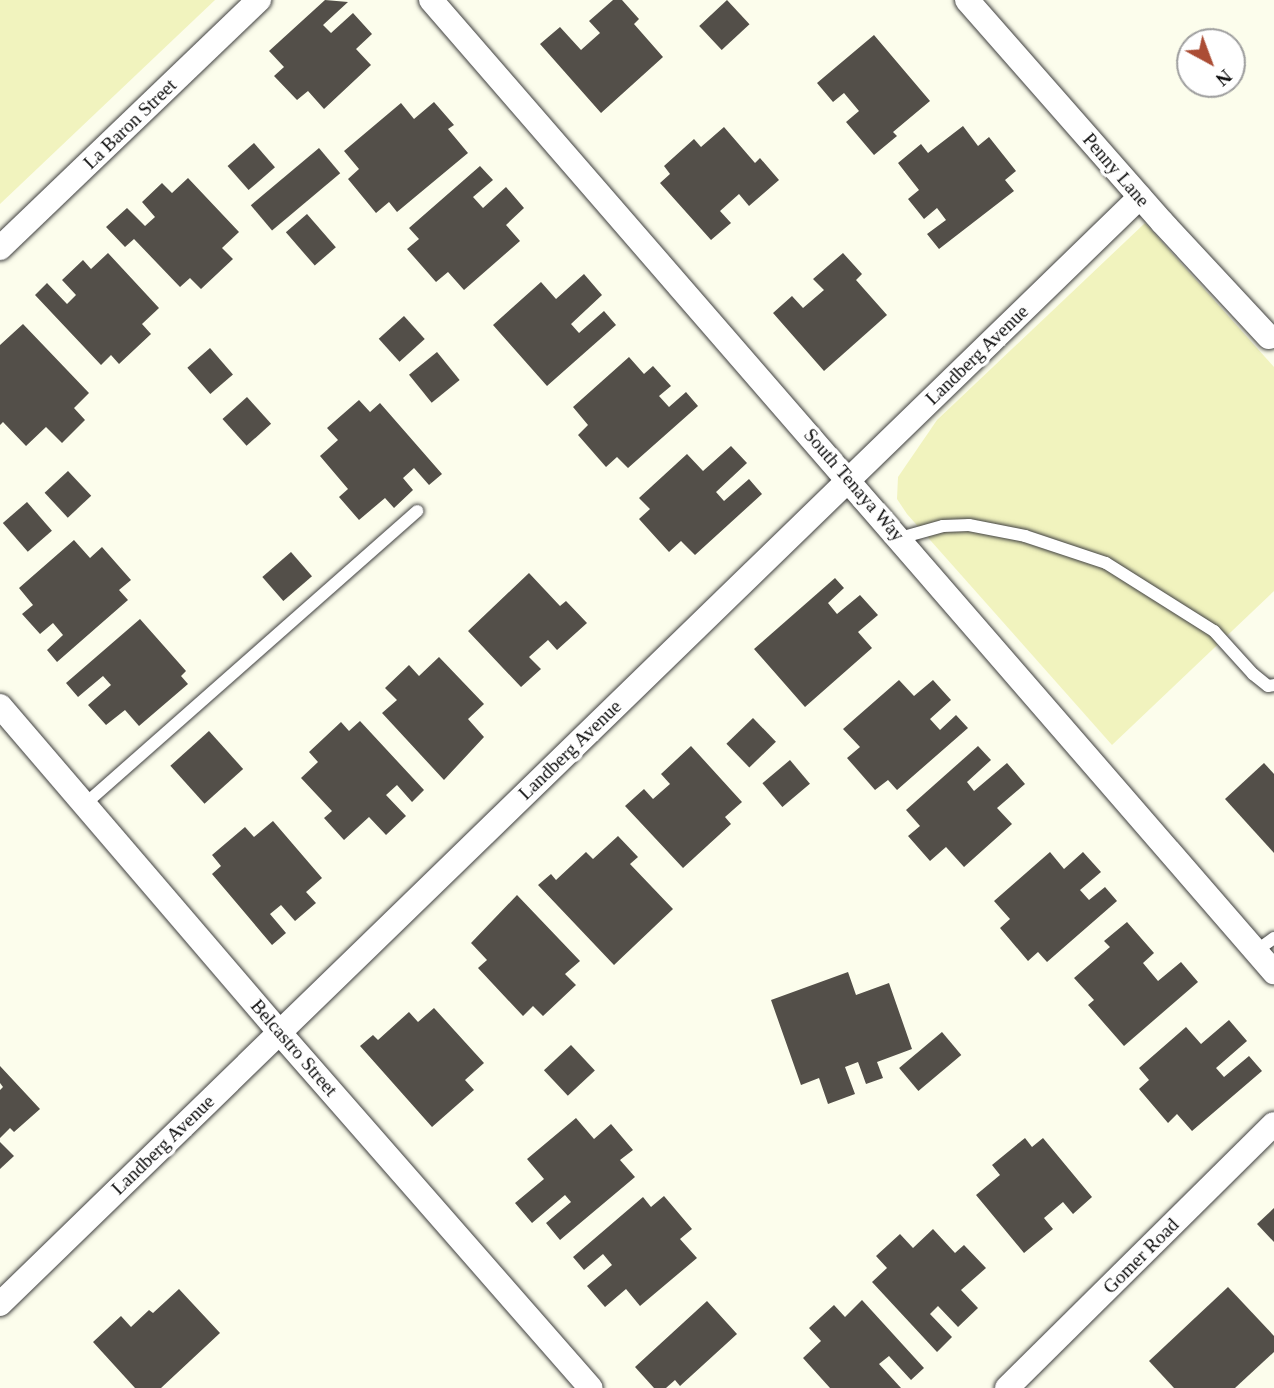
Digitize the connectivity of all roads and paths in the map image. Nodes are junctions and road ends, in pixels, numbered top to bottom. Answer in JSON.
{"nodes":[{"id":1,"x":259,"y":0,"type":"edge"},
{"id":2,"x":431,"y":0,"type":"edge"},
{"id":3,"x":967,"y":0,"type":"edge"},
{"id":4,"x":1140,"y":197,"type":"junction"},
{"id":5,"x":0,"y":248,"type":"edge"},
{"id":6,"x":1269,"y":337,"type":"dead end"},
{"id":7,"x":849,"y":479,"type":"junction"},
{"id":8,"x":417,"y":511,"type":"dead end"},
{"id":9,"x":900,"y":538,"type":"junction"},
{"id":10,"x":1274,"y":685,"type":"edge"},
{"id":11,"x":0,"y":706,"type":"edge"},
{"id":12,"x":85,"y":804,"type":"junction"},
{"id":13,"x":1265,"y":945,"type":"edge"},
{"id":14,"x":1274,"y":972,"type":"edge"},
{"id":15,"x":279,"y":1032,"type":"junction"},
{"id":16,"x":1274,"y":1124,"type":"edge"},
{"id":17,"x":0,"y":1304,"type":"edge"},
{"id":18,"x":591,"y":1388,"type":"edge"},
{"id":19,"x":1007,"y":1388,"type":"edge"}],
"edges":[{"from":1,"to":5,"type":"street","name":"La Baron Street"},
{"from":2,"to":7,"type":"street","name":"South Tenaya Way"},
{"from":3,"to":4,"type":"street","name":"Penny Lane"},
{"from":4,"to":6,"type":"street","name":"Penny Lane"},
{"from":4,"to":7,"type":"street","name":"Landberg Avenue"},
{"from":7,"to":9,"type":"street","name":"South Tenaya Way"},
{"from":7,"to":15,"type":"street","name":"Landberg Avenue"},
{"from":8,"to":12,"type":"lane"},
{"from":9,"to":10,"type":"lane"},
{"from":9,"to":13,"type":"street","name":"South Tenaya Way"},
{"from":11,"to":12,"type":"street","name":"Belcastro Street"},
{"from":12,"to":15,"type":"street","name":"Belcastro Street"},
{"from":13,"to":14,"type":"street","name":"South Tenaya Way"},
{"from":15,"to":17,"type":"street","name":"Landberg Avenue"},
{"from":15,"to":18,"type":"street","name":"Belcastro Street"},
{"from":16,"to":19,"type":"street","name":"Gomer Road"}]}
